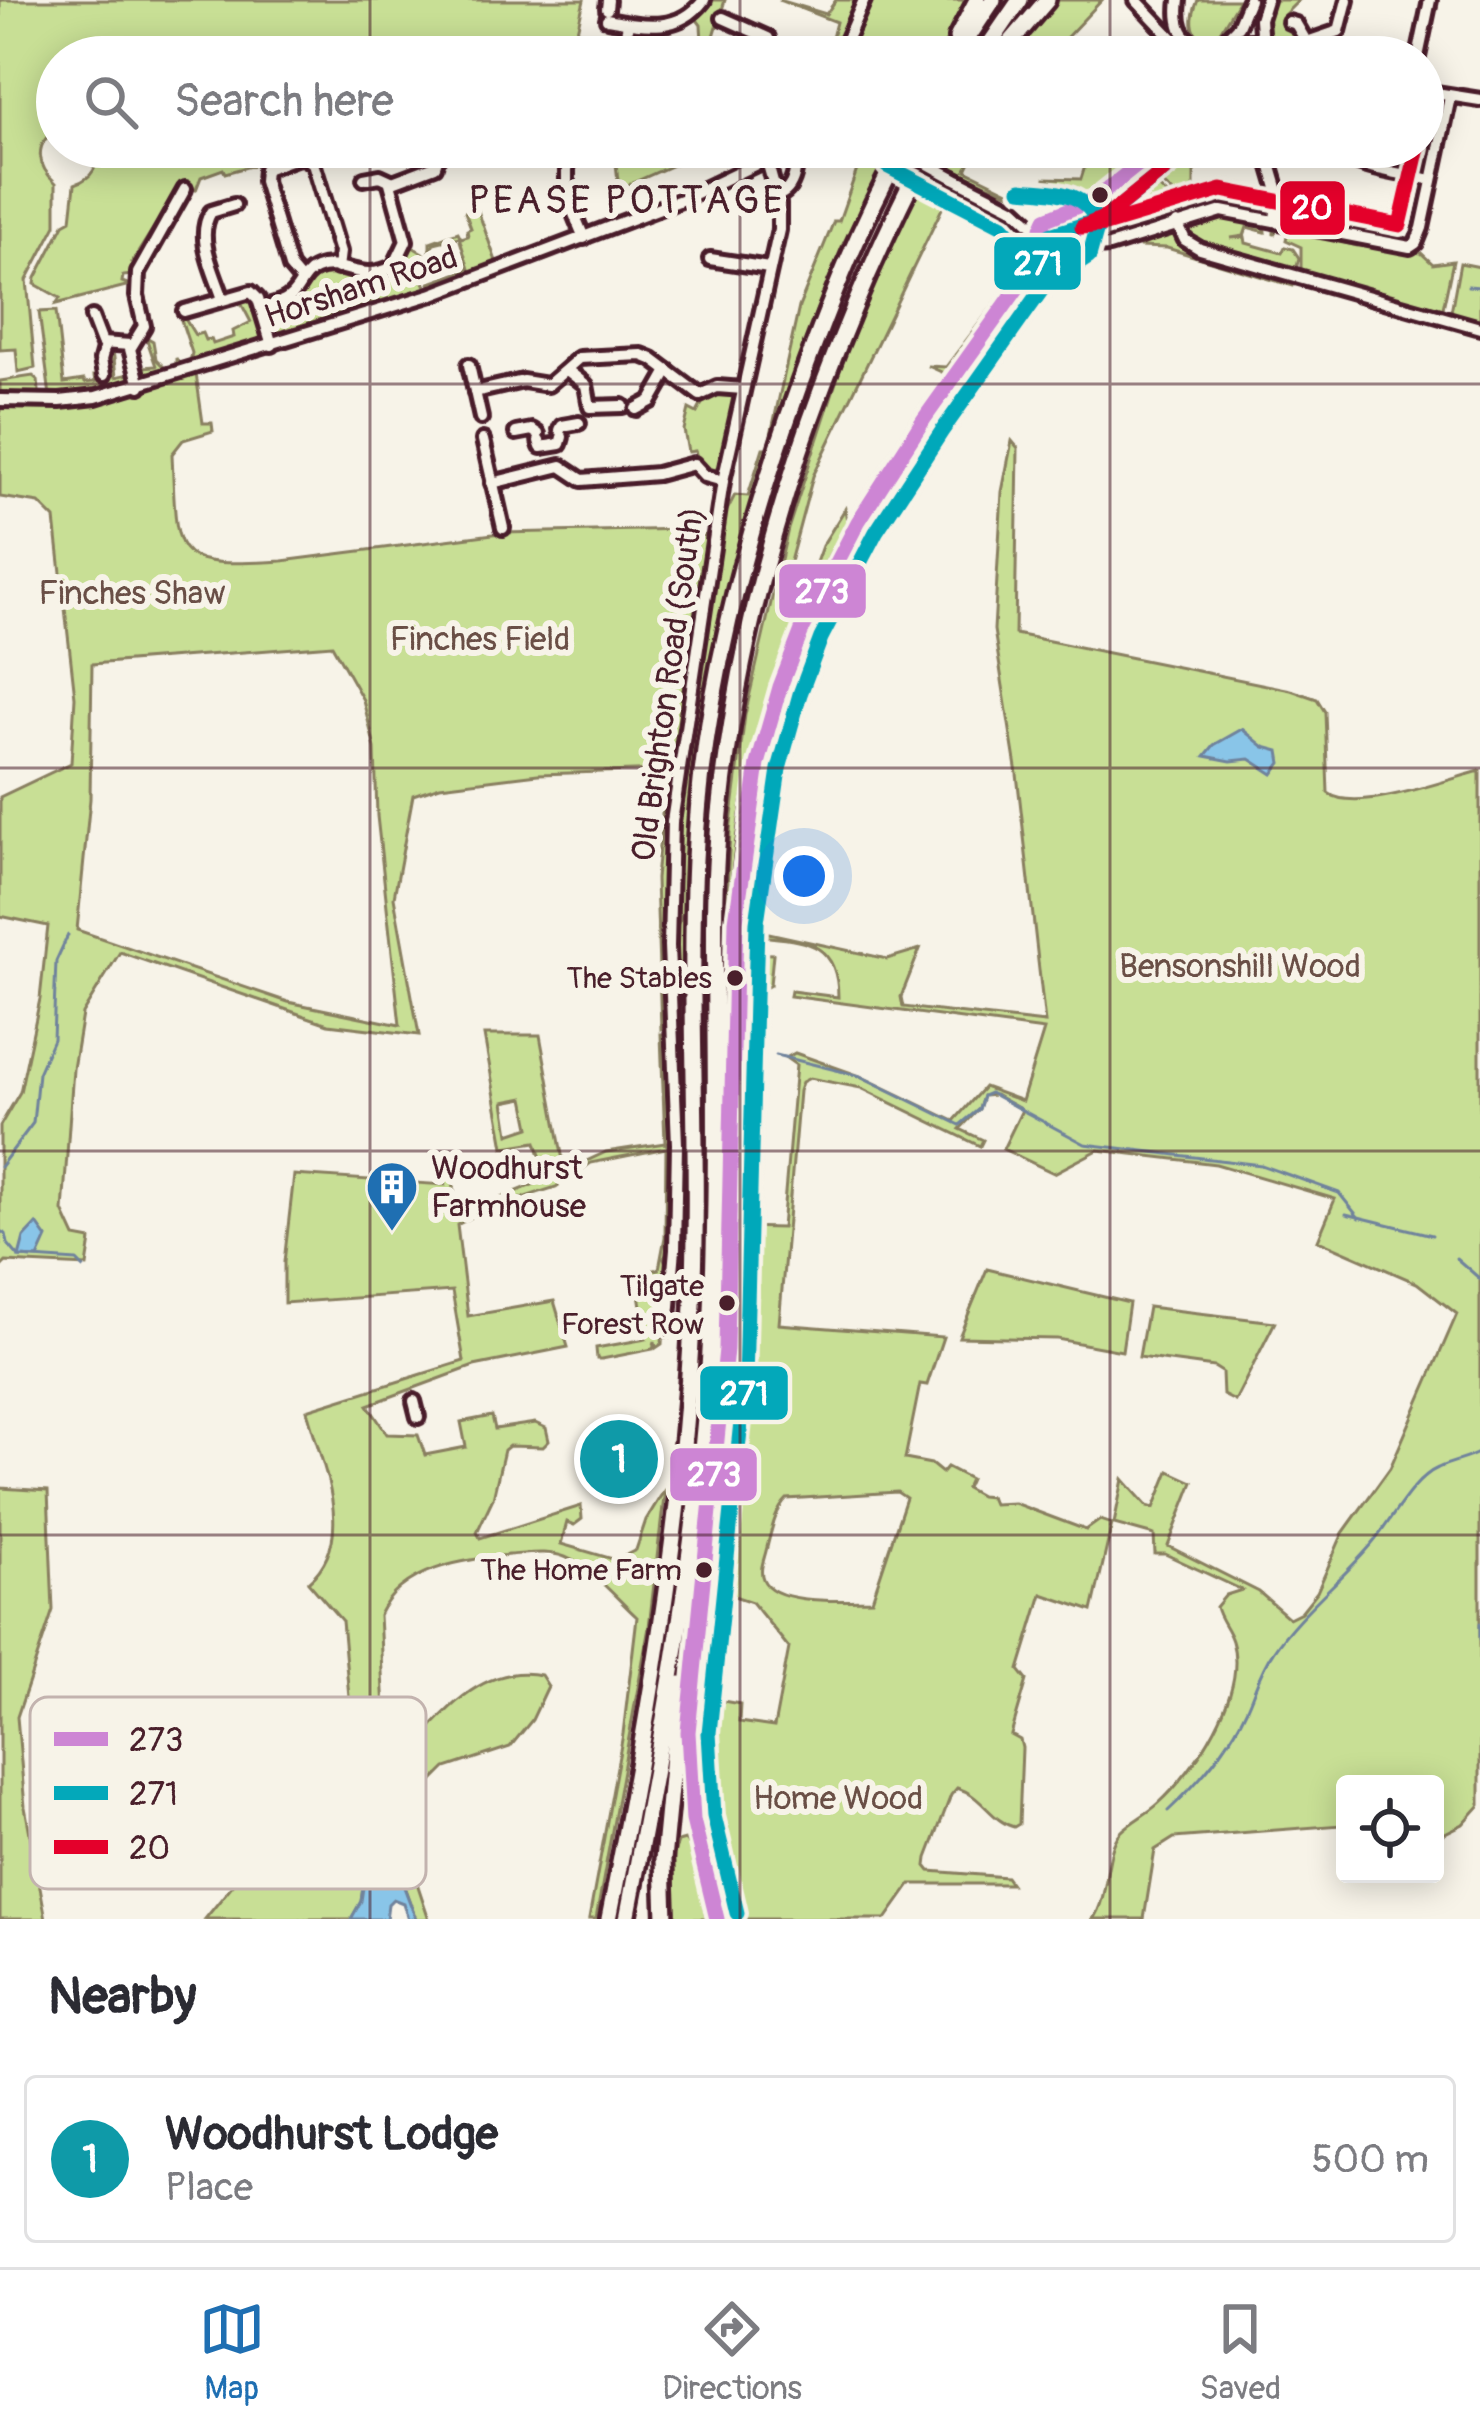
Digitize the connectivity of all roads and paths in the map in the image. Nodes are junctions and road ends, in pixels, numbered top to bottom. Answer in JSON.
{"nodes":[{"id":1,"x":704,"y":0,"type":"edge"},
{"id":2,"x":864,"y":0,"type":"edge"},
{"id":3,"x":977,"y":0,"type":"edge"},
{"id":4,"x":993,"y":0,"type":"edge"},
{"id":5,"x":1020,"y":0,"type":"edge"},
{"id":6,"x":1047,"y":0,"type":"edge"},
{"id":7,"x":1136,"y":0,"type":"edge"},
{"id":8,"x":1179,"y":0,"type":"edge"},
{"id":9,"x":1249,"y":0,"type":"edge"},
{"id":10,"x":1265,"y":0,"type":"edge"},
{"id":11,"x":1347,"y":0,"type":"edge"},
{"id":12,"x":1430,"y":0,"type":"edge"},
{"id":13,"x":607,"y":9,"type":"edge"},
{"id":14,"x":723,"y":18,"type":"dead end"},
{"id":15,"x":628,"y":22,"type":"junction"},
{"id":16,"x":1289,"y":22,"type":"dead end"},
{"id":17,"x":626,"y":36,"type":"edge"},
{"id":18,"x":769,"y":36,"type":"edge"},
{"id":19,"x":848,"y":36,"type":"edge"},
{"id":20,"x":961,"y":36,"type":"edge"},
{"id":21,"x":967,"y":36,"type":"edge"},
{"id":22,"x":995,"y":36,"type":"edge"},
{"id":23,"x":1016,"y":36,"type":"edge"},
{"id":24,"x":1170,"y":36,"type":"edge"},
{"id":25,"x":1185,"y":36,"type":"edge"},
{"id":26,"x":1228,"y":36,"type":"edge"},
{"id":27,"x":1264,"y":36,"type":"edge"},
{"id":28,"x":1303,"y":36,"type":"edge"},
{"id":29,"x":1318,"y":36,"type":"edge"},
{"id":30,"x":1422,"y":36,"type":"edge"},
{"id":31,"x":1444,"y":96,"type":"edge"},
{"id":32,"x":1450,"y":97,"type":"junction"},
{"id":33,"x":1480,"y":100,"type":"edge"},
{"id":34,"x":1444,"y":125,"type":"edge"},
{"id":35,"x":267,"y":168,"type":"edge"},
{"id":36,"x":314,"y":168,"type":"edge"},
{"id":37,"x":426,"y":168,"type":"edge"},
{"id":38,"x":567,"y":168,"type":"edge"},
{"id":39,"x":750,"y":168,"type":"edge"},
{"id":40,"x":769,"y":168,"type":"edge"},
{"id":41,"x":795,"y":168,"type":"edge"},
{"id":42,"x":891,"y":168,"type":"edge"},
{"id":43,"x":918,"y":168,"type":"edge"},
{"id":44,"x":937,"y":168,"type":"edge"},
{"id":45,"x":1133,"y":168,"type":"edge"},
{"id":46,"x":1271,"y":168,"type":"edge"},
{"id":47,"x":1377,"y":168,"type":"edge"},
{"id":48,"x":1435,"y":168,"type":"edge"},
{"id":49,"x":364,"y":179,"type":"dead end"},
{"id":50,"x":1432,"y":180,"type":"junction"},
{"id":51,"x":391,"y":181,"type":"junction"},
{"id":52,"x":185,"y":189,"type":"dead end"},
{"id":53,"x":777,"y":196,"type":"junction"},
{"id":54,"x":1095,"y":199,"type":"junction"},
{"id":55,"x":233,"y":205,"type":"dead end"},
{"id":56,"x":1015,"y":209,"type":"junction"},
{"id":57,"x":1053,"y":215,"type":"junction"},
{"id":58,"x":1275,"y":221,"type":"junction"},
{"id":59,"x":1177,"y":223,"type":"junction"},
{"id":60,"x":1077,"y":229,"type":"junction"},
{"id":61,"x":1042,"y":237,"type":"junction"},
{"id":62,"x":584,"y":238,"type":"junction"},
{"id":63,"x":1100,"y":247,"type":"junction"},
{"id":64,"x":1062,"y":249,"type":"junction"},
{"id":65,"x":717,"y":256,"type":"dead end"},
{"id":66,"x":338,"y":268,"type":"junction"},
{"id":67,"x":769,"y":268,"type":"junction"},
{"id":68,"x":1030,"y":269,"type":"junction"},
{"id":69,"x":302,"y":280,"type":"junction"},
{"id":70,"x":223,"y":299,"type":"junction"},
{"id":71,"x":261,"y":309,"type":"junction"},
{"id":72,"x":184,"y":311,"type":"dead end"},
{"id":73,"x":92,"y":317,"type":"dead end"},
{"id":74,"x":1480,"y":328,"type":"edge"},
{"id":75,"x":105,"y":344,"type":"junction"},
{"id":76,"x":130,"y":344,"type":"junction"},
{"id":77,"x":272,"y":345,"type":"junction"},
{"id":78,"x":469,"y":364,"type":"dead end"},
{"id":79,"x":567,"y":370,"type":"junction"},
{"id":80,"x":668,"y":371,"type":"junction"},
{"id":81,"x":104,"y":375,"type":"dead end"},
{"id":82,"x":140,"y":386,"type":"junction"},
{"id":83,"x":742,"y":389,"type":"junction"},
{"id":84,"x":475,"y":392,"type":"junction"},
{"id":85,"x":0,"y":400,"type":"edge"},
{"id":86,"x":481,"y":418,"type":"dead end"},
{"id":87,"x":579,"y":423,"type":"dead end"},
{"id":88,"x":516,"y":433,"type":"dead end"},
{"id":89,"x":483,"y":440,"type":"dead end"},
{"id":90,"x":552,"y":440,"type":"junction"},
{"id":91,"x":558,"y":467,"type":"junction"},
{"id":92,"x":723,"y":481,"type":"junction"},
{"id":93,"x":492,"y":482,"type":"junction"},
{"id":94,"x":503,"y":528,"type":"dead end"},
{"id":95,"x":668,"y":1329,"type":"dead end"},
{"id":96,"x":414,"y":1401,"type":"dead end"},
{"id":97,"x":418,"y":1417,"type":"dead end"},
{"id":98,"x":688,"y":1561,"type":"junction"},
{"id":99,"x":609,"y":1919,"type":"edge"},
{"id":100,"x":627,"y":1919,"type":"edge"},
{"id":101,"x":665,"y":1919,"type":"edge"},
{"id":102,"x":717,"y":1919,"type":"edge"}],
"edges":[{"from":1,"to":15,"type":"street"},
{"from":2,"to":19,"type":"street"},
{"from":3,"to":20,"type":"highway"},
{"from":4,"to":21,"type":"highway"},
{"from":5,"to":22,"type":"highway"},
{"from":6,"to":23,"type":"highway"},
{"from":7,"to":24,"type":"street"},
{"from":8,"to":25,"type":"street"},
{"from":9,"to":26,"type":"street"},
{"from":10,"to":27,"type":"street"},
{"from":11,"to":29,"type":"street"},
{"from":12,"to":30,"type":"street"},
{"from":13,"to":15,"type":"street"},
{"from":14,"to":18,"type":"street"},
{"from":15,"to":17,"type":"street"},
{"from":16,"to":28,"type":"street"},
{"from":31,"to":32,"type":"street"},
{"from":32,"to":33,"type":"street"},
{"from":32,"to":34,"type":"street"},
{"from":35,"to":69,"type":"street"},
{"from":36,"to":66,"type":"street"},
{"from":37,"to":51,"type":"street"},
{"from":38,"to":62,"type":"street"},
{"from":39,"to":62,"type":"street","name":"Horsham Road"},
{"from":40,"to":53,"type":"street","name":"Old Brighton Road (South)"},
{"from":41,"to":53,"type":"street","name":"Old Brighton Road (South)"},
{"from":42,"to":99,"type":"highway"},
{"from":43,"to":98,"type":"highway"},
{"from":44,"to":56,"type":"street","bridge":true},
{"from":45,"to":54,"type":"street"},
{"from":46,"to":58,"type":"street"},
{"from":47,"to":50,"type":"street"},
{"from":48,"to":50,"type":"street"},
{"from":49,"to":51,"type":"street"},
{"from":50,"to":58,"type":"street"},
{"from":51,"to":66,"type":"street"},
{"from":52,"to":76,"type":"street"},
{"from":53,"to":67,"type":"street","name":"Old Brighton Road (South)"},
{"from":54,"to":57,"type":"street"},
{"from":54,"to":60,"type":"street"},
{"from":55,"to":70,"type":"street"},
{"from":56,"to":57,"type":"street"},
{"from":56,"to":61,"type":"street"},
{"from":57,"to":60,"type":"street"},
{"from":57,"to":61,"type":"street"},
{"from":58,"to":59,"type":"street"},
{"from":59,"to":63,"type":"street"},
{"from":59,"to":74,"type":"street"},
{"from":60,"to":63,"type":"street"},
{"from":60,"to":64,"type":"street"},
{"from":61,"to":64,"type":"street"},
{"from":61,"to":68,"type":"street"},
{"from":62,"to":77,"type":"street","name":"Horsham Road"},
{"from":63,"to":64,"type":"street"},
{"from":64,"to":68,"type":"street"},
{"from":65,"to":67,"type":"street"},
{"from":66,"to":69,"type":"street"},
{"from":67,"to":83,"type":"street","name":"Old Brighton Road (South)"},
{"from":68,"to":102,"type":"street"},
{"from":69,"to":71,"type":"street"},
{"from":70,"to":71,"type":"street"},
{"from":70,"to":72,"type":"street"},
{"from":71,"to":77,"type":"street"},
{"from":73,"to":75,"type":"street"},
{"from":75,"to":76,"type":"street"},
{"from":75,"to":81,"type":"street"},
{"from":76,"to":82,"type":"street"},
{"from":77,"to":82,"type":"street","name":"Horsham Road"},
{"from":78,"to":84,"type":"street"},
{"from":79,"to":80,"type":"street"},
{"from":79,"to":80,"type":"street"},
{"from":79,"to":84,"type":"street"},
{"from":80,"to":83,"type":"street"},
{"from":82,"to":85,"type":"street","name":"Horsham Road"},
{"from":83,"to":92,"type":"street","name":"Old Brighton Road (South)"},
{"from":84,"to":86,"type":"street"},
{"from":87,"to":90,"type":"street"},
{"from":88,"to":90,"type":"street"},
{"from":89,"to":93,"type":"street"},
{"from":90,"to":91,"type":"street"},
{"from":91,"to":92,"type":"street"},
{"from":91,"to":93,"type":"street"},
{"from":92,"to":95,"type":"street","name":"Old Brighton Road (South)"},
{"from":93,"to":94,"type":"street"},
{"from":96,"to":97,"type":"street"},
{"from":98,"to":100,"type":"highway"},
{"from":98,"to":101,"type":"highway"}]}
